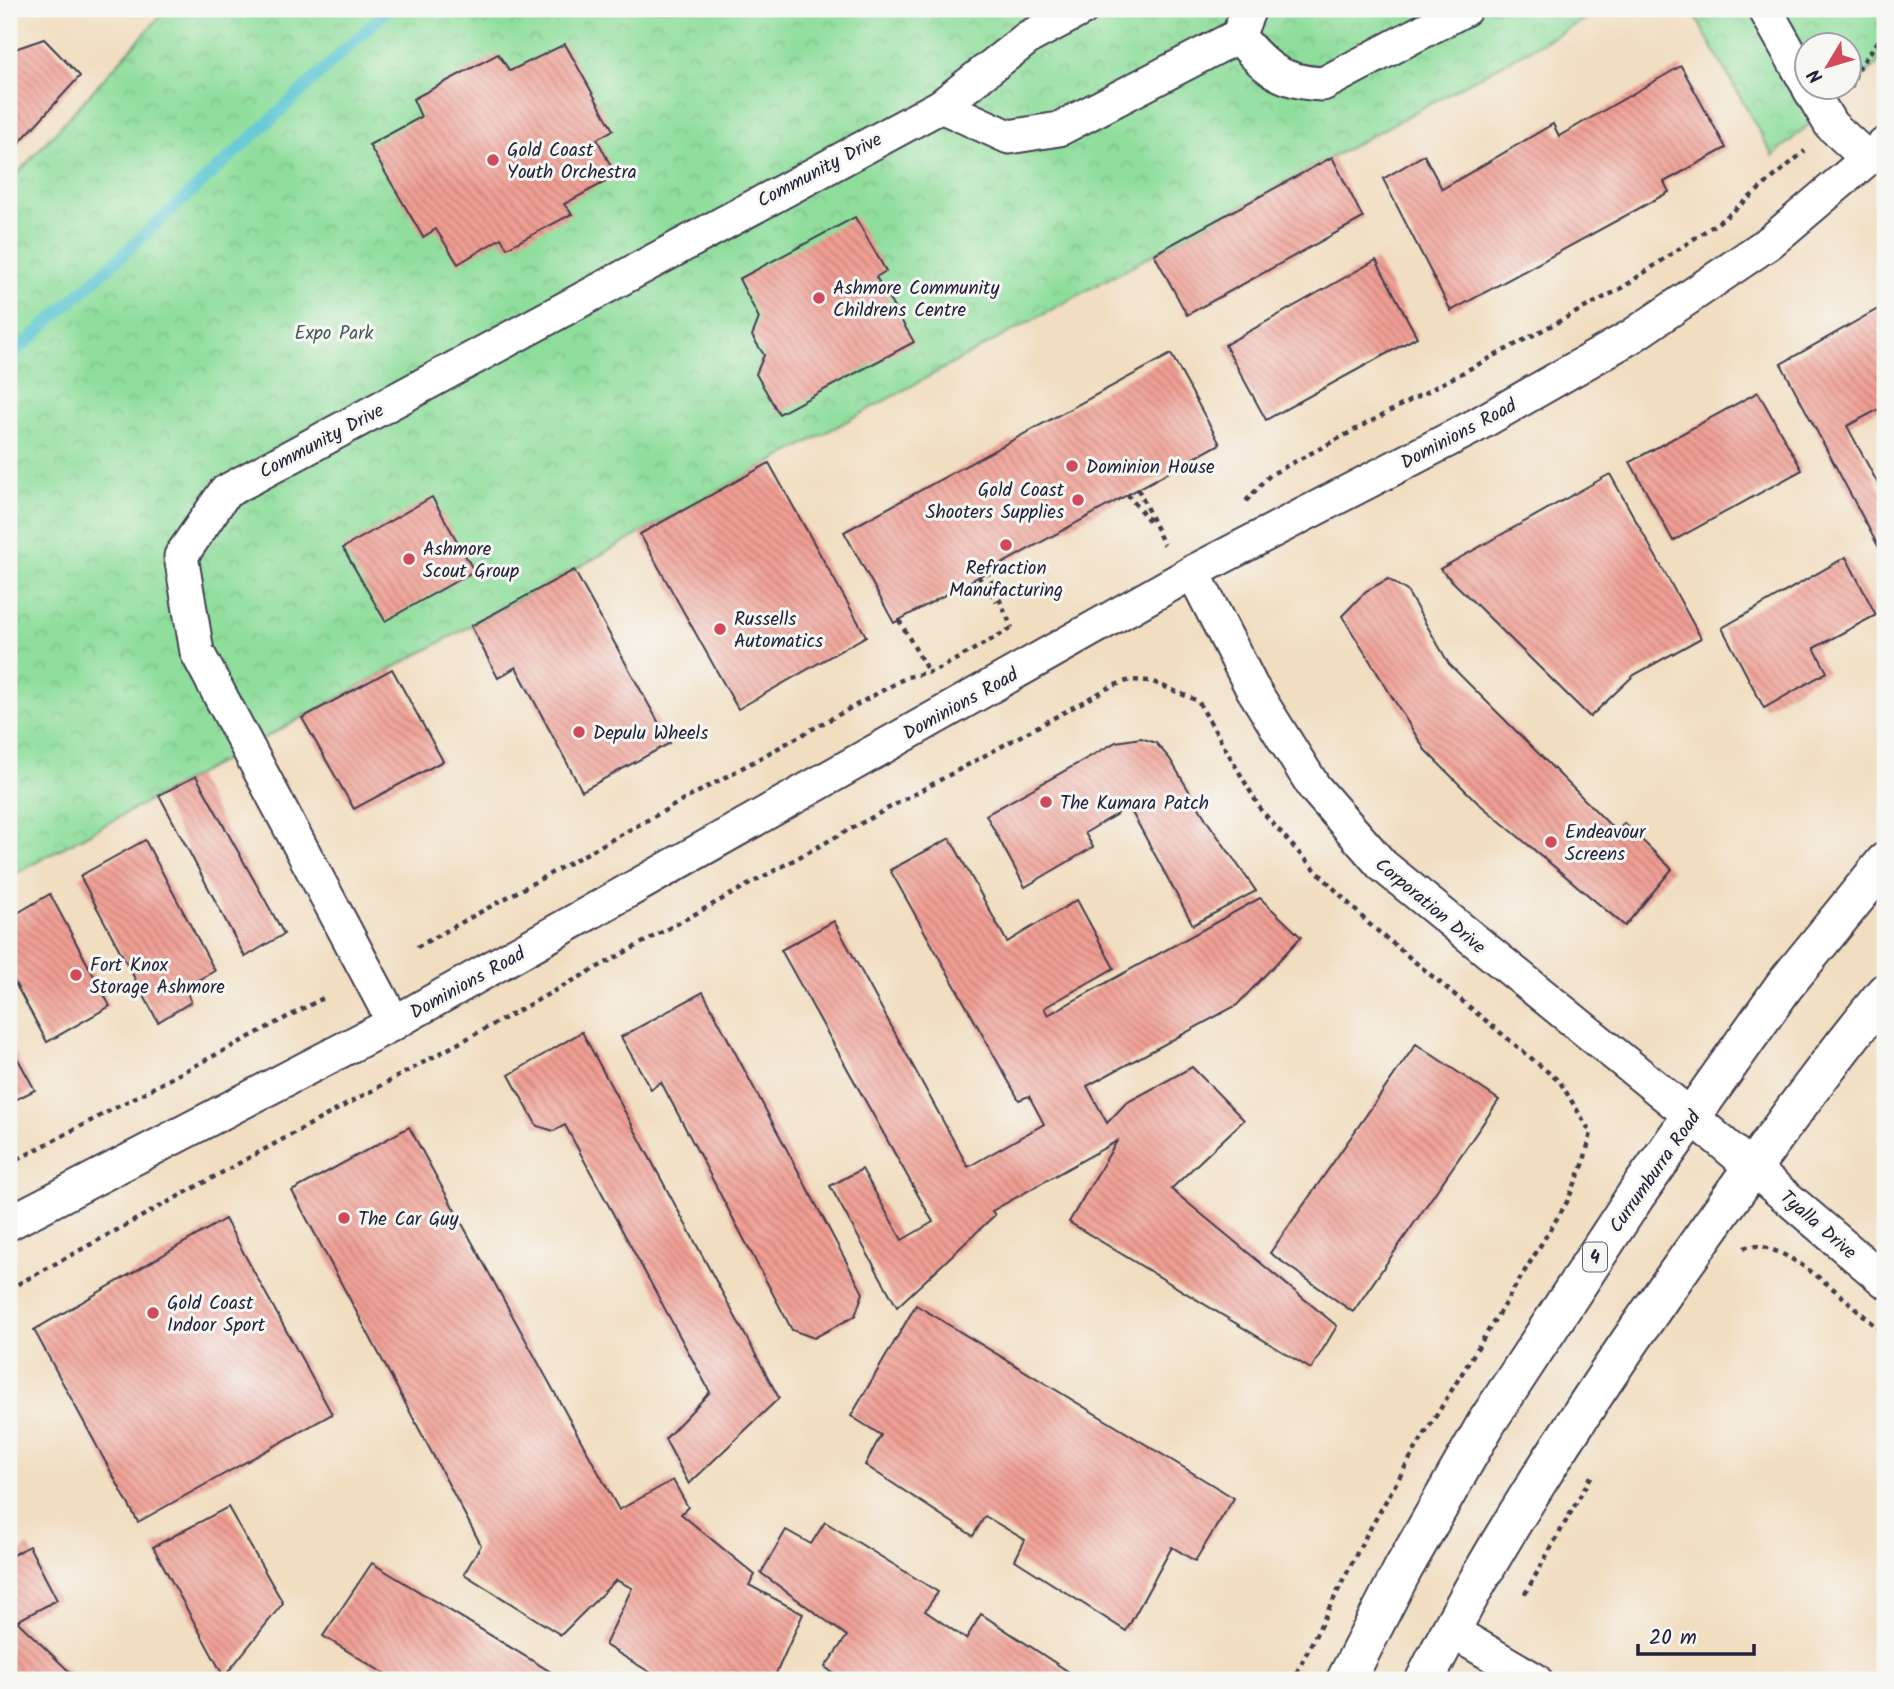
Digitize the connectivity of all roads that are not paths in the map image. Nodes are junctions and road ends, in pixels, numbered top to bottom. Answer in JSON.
{"nodes":[{"id":1,"x":1082,"y":9,"type":"edge"},
{"id":2,"x":1465,"y":9,"type":"edge"},
{"id":3,"x":1765,"y":9,"type":"edge"},
{"id":4,"x":1243,"y":22,"type":"edge"},
{"id":5,"x":1792,"y":56,"type":"edge"},
{"id":6,"x":1818,"y":102,"type":"edge"},
{"id":7,"x":941,"y":106,"type":"junction"},
{"id":8,"x":1877,"y":152,"type":"edge"},
{"id":9,"x":1193,"y":572,"type":"junction"},
{"id":10,"x":1885,"y":862,"type":"edge"},
{"id":11,"x":1885,"y":993,"type":"edge"},
{"id":12,"x":394,"y":1023,"type":"junction"},
{"id":13,"x":1691,"y":1115,"type":"junction"},
{"id":14,"x":1752,"y":1167,"type":"junction"},
{"id":15,"x":9,"y":1223,"type":"edge"},
{"id":16,"x":1885,"y":1281,"type":"edge"},
{"id":17,"x":1450,"y":1630,"type":"junction"},
{"id":18,"x":1346,"y":1680,"type":"edge"},
{"id":19,"x":1424,"y":1680,"type":"edge"},
{"id":20,"x":1535,"y":1680,"type":"edge"}],
"edges":[{"from":1,"to":7,"type":"street","name":"Community Drive"},
{"from":2,"to":4,"type":"street"},
{"from":3,"to":5,"type":"street"},
{"from":4,"to":7,"type":"street"},
{"from":6,"to":8,"type":"street"},
{"from":7,"to":12,"type":"street","name":"Community Drive"},
{"from":8,"to":9,"type":"street","name":"Dominions Road"},
{"from":9,"to":12,"type":"street","name":"Dominions Road"},
{"from":9,"to":13,"type":"street","name":"Corporation Drive"},
{"from":10,"to":13,"type":"main road","name":"Currumburra Road","number":"4"},
{"from":11,"to":14,"type":"main road"},
{"from":12,"to":15,"type":"street","name":"Dominions Road"},
{"from":13,"to":14,"type":"street","name":"Corporation Drive"},
{"from":13,"to":18,"type":"main road","name":"Currumburra Road","number":"4"},
{"from":14,"to":16,"type":"street","name":"Tyalla Drive"},
{"from":14,"to":17,"type":"main road"},
{"from":17,"to":19,"type":"main road"},
{"from":17,"to":20,"type":"street"}]}
